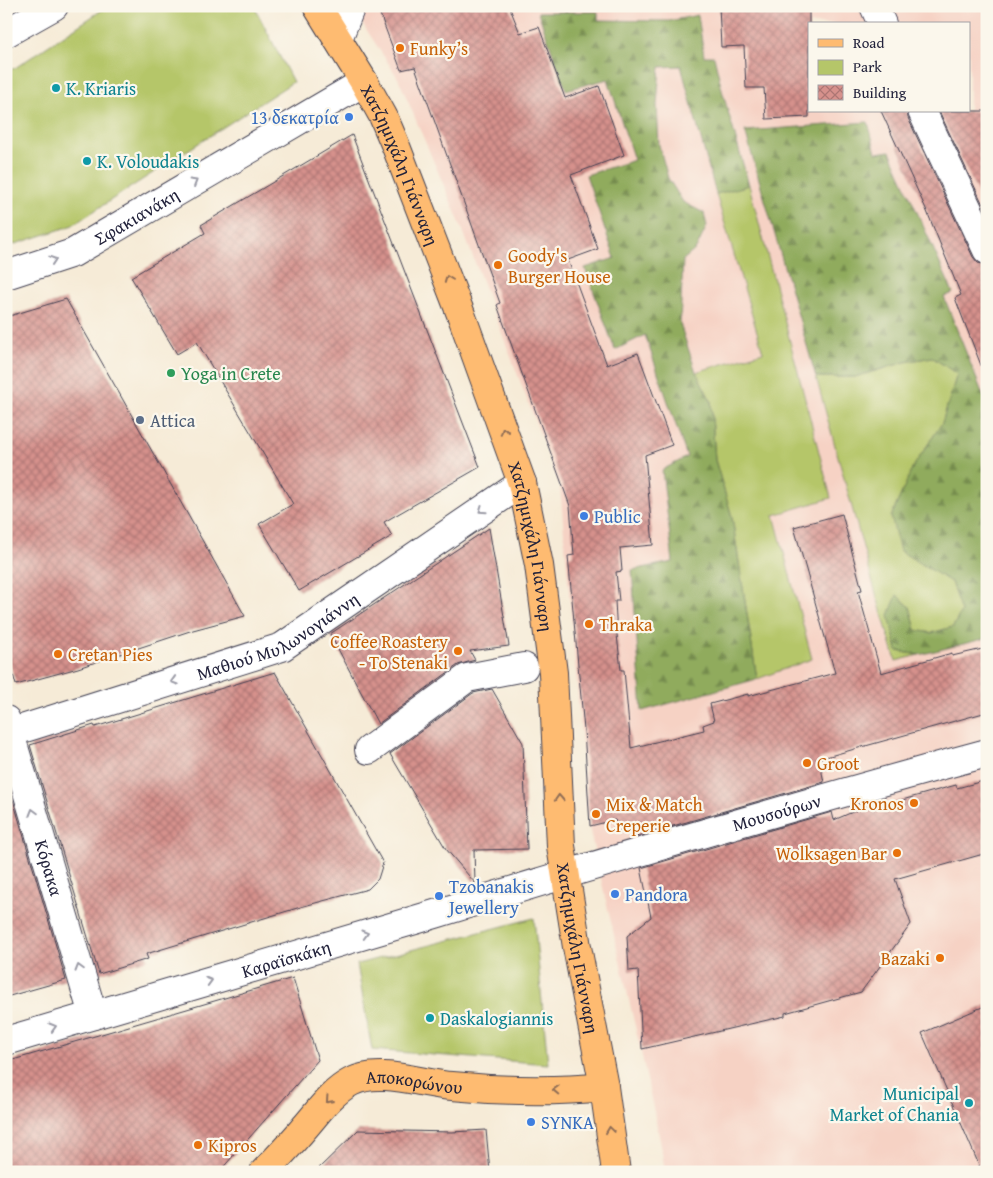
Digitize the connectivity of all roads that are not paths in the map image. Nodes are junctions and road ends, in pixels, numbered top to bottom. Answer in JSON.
{"nodes":[{"id":1,"x":54,"y":6,"type":"edge"},
{"id":2,"x":317,"y":6,"type":"edge"},
{"id":3,"x":351,"y":6,"type":"edge"},
{"id":4,"x":874,"y":6,"type":"edge"},
{"id":5,"x":881,"y":22,"type":"edge"},
{"id":6,"x":6,"y":33,"type":"edge"},
{"id":7,"x":338,"y":39,"type":"junction"},
{"id":8,"x":364,"y":82,"type":"junction"},
{"id":9,"x":922,"y":112,"type":"edge"},
{"id":10,"x":987,"y":250,"type":"edge"},
{"id":11,"x":6,"y":275,"type":"edge"},
{"id":12,"x":522,"y":482,"type":"junction"},
{"id":13,"x":524,"y":667,"type":"dead end"},
{"id":14,"x":8,"y":729,"type":"edge"},
{"id":15,"x":369,"y":750,"type":"dead end"},
{"id":16,"x":987,"y":753,"type":"edge"},
{"id":17,"x":566,"y":873,"type":"junction"},
{"id":18,"x":93,"y":1015,"type":"junction"},
{"id":19,"x":6,"y":1041,"type":"edge"},
{"id":20,"x":604,"y":1087,"type":"junction"},
{"id":21,"x":264,"y":1172,"type":"edge"},
{"id":22,"x":616,"y":1172,"type":"edge"}],
"edges":[{"from":1,"to":6,"type":"street"},
{"from":2,"to":7,"type":"main road","name":"Χατζημιχάλη Γιάνναρη"},
{"from":3,"to":7,"type":"street"},
{"from":4,"to":5,"type":"street"},
{"from":7,"to":8,"type":"main road","name":"Χατζημιχάλη Γιάνναρη"},
{"from":11,"to":8,"type":"street","name":"Σφακιανάκη","one_way":true},
{"from":12,"to":8,"type":"main road","name":"Χατζημιχάλη Γιάνναρη","one_way":true},
{"from":9,"to":10,"type":"street"},
{"from":12,"to":14,"type":"street","name":"Μαθιού Μυλωνογιάννη","one_way":true},
{"from":17,"to":12,"type":"main road","name":"Χατζημιχάλη Γιάνναρη","one_way":true},
{"from":13,"to":15,"type":"street"},
{"from":18,"to":14,"type":"street","name":"Κόρακα","one_way":true},
{"from":16,"to":17,"type":"street","name":"Μουσούρων"},
{"from":18,"to":17,"type":"street","name":"Καραϊσκάκη","one_way":true},
{"from":17,"to":20,"type":"main road","name":"Χατζημιχάλη Γιάνναρη"},
{"from":19,"to":18,"type":"street","name":"Καραϊσκάκη","one_way":true},
{"from":20,"to":21,"type":"main road","name":"Αποκορώνου","one_way":true},
{"from":22,"to":20,"type":"main road","name":"Χατζημιχάλη Γιάνναρη","one_way":true}]}
